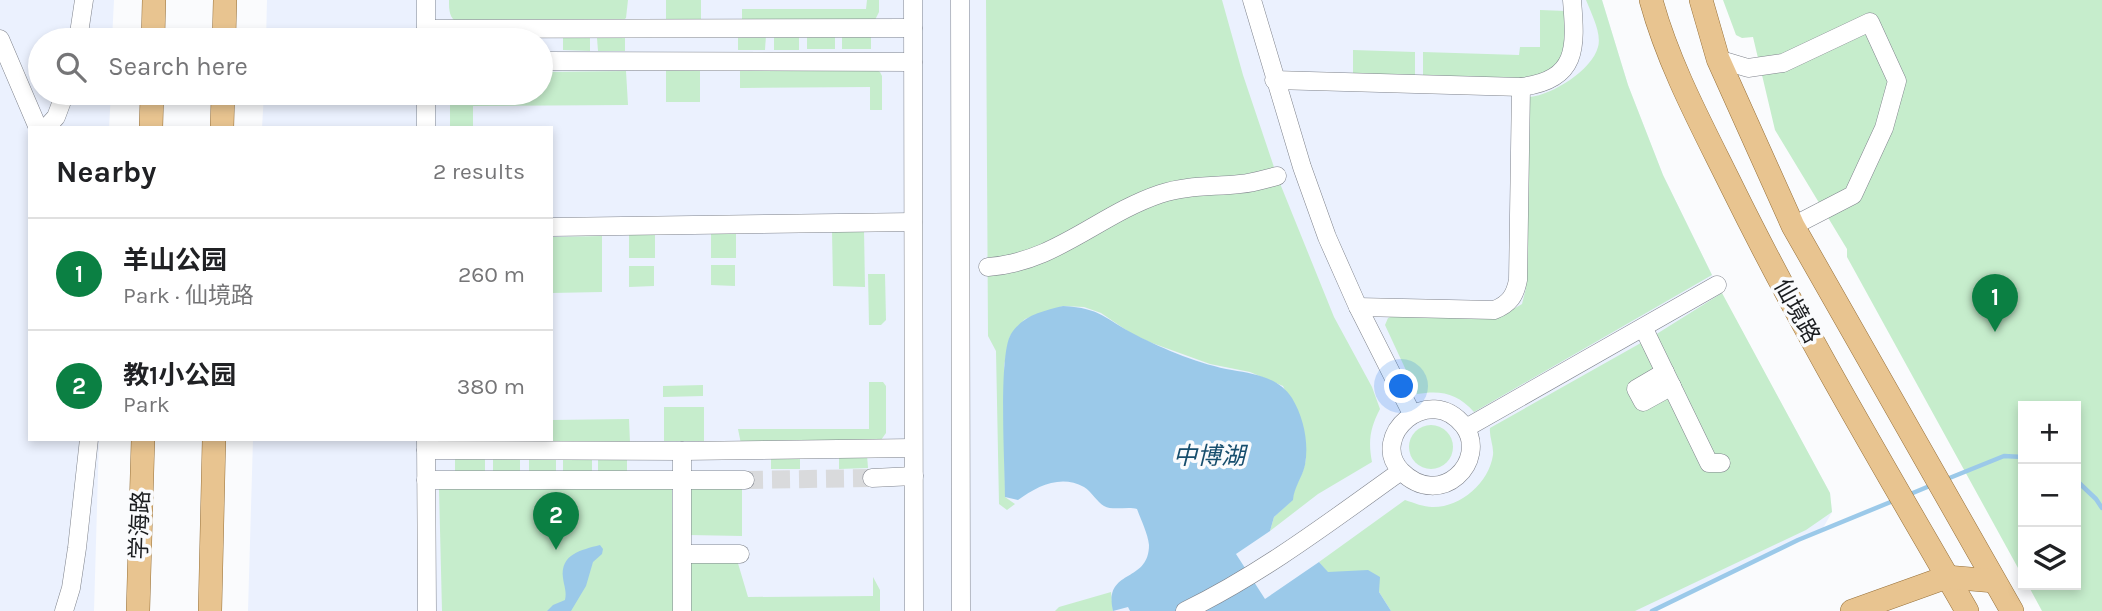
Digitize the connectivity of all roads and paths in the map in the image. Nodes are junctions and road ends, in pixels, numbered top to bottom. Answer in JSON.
{"nodes":[{"id":1,"x":84,"y":0,"type":"edge"},
{"id":2,"x":154,"y":0,"type":"edge"},
{"id":3,"x":225,"y":0,"type":"edge"},
{"id":4,"x":426,"y":0,"type":"edge"},
{"id":5,"x":913,"y":0,"type":"edge"},
{"id":6,"x":960,"y":0,"type":"edge"},
{"id":7,"x":1252,"y":0,"type":"edge"},
{"id":8,"x":1572,"y":0,"type":"edge"},
{"id":9,"x":1651,"y":0,"type":"edge"},
{"id":10,"x":1701,"y":0,"type":"edge"},
{"id":11,"x":80,"y":28,"type":"edge"},
{"id":12,"x":153,"y":28,"type":"edge"},
{"id":13,"x":224,"y":28,"type":"edge"},
{"id":14,"x":426,"y":28,"type":"edge"},
{"id":15,"x":913,"y":28,"type":"junction"},
{"id":16,"x":553,"y":33,"type":"edge"},
{"id":17,"x":0,"y":38,"type":"edge"},
{"id":18,"x":1718,"y":59,"type":"junction"},
{"id":19,"x":553,"y":61,"type":"edge"},
{"id":20,"x":913,"y":62,"type":"junction"},
{"id":21,"x":1274,"y":80,"type":"junction"},
{"id":22,"x":1521,"y":87,"type":"junction"},
{"id":23,"x":28,"y":104,"type":"edge"},
{"id":24,"x":28,"y":105,"type":"edge"},
{"id":25,"x":60,"y":105,"type":"edge"},
{"id":26,"x":152,"y":105,"type":"edge"},
{"id":27,"x":223,"y":105,"type":"edge"},
{"id":28,"x":426,"y":105,"type":"edge"},
{"id":29,"x":37,"y":126,"type":"edge"},
{"id":30,"x":48,"y":126,"type":"edge"},
{"id":31,"x":151,"y":126,"type":"edge"},
{"id":32,"x":222,"y":126,"type":"edge"},
{"id":33,"x":426,"y":126,"type":"edge"},
{"id":34,"x":1277,"y":176,"type":"dead end"},
{"id":35,"x":913,"y":222,"type":"junction"},
{"id":36,"x":1793,"y":226,"type":"junction"},
{"id":37,"x":553,"y":227,"type":"edge"},
{"id":38,"x":988,"y":267,"type":"dead end"},
{"id":39,"x":1717,"y":285,"type":"dead end"},
{"id":40,"x":1358,"y":307,"type":"junction"},
{"id":41,"x":1644,"y":329,"type":"junction"},
{"id":42,"x":1412,"y":414,"type":"junction"},
{"id":43,"x":1466,"y":428,"type":"junction"},
{"id":44,"x":89,"y":441,"type":"edge"},
{"id":45,"x":143,"y":441,"type":"edge"},
{"id":46,"x":214,"y":441,"type":"edge"},
{"id":47,"x":426,"y":445,"type":"edge"},
{"id":48,"x":913,"y":448,"type":"junction"},
{"id":49,"x":682,"y":451,"type":"junction"},
{"id":50,"x":1721,"y":463,"type":"dead end"},
{"id":51,"x":1401,"y":471,"type":"junction"},
{"id":52,"x":914,"y":476,"type":"junction"},
{"id":53,"x":872,"y":478,"type":"tunnel mouth"},
{"id":54,"x":426,"y":480,"type":"junction"},
{"id":55,"x":682,"y":480,"type":"junction"},
{"id":56,"x":745,"y":480,"type":"tunnel mouth"},
{"id":57,"x":683,"y":554,"type":"junction"},
{"id":58,"x":740,"y":554,"type":"dead end"},
{"id":59,"x":1947,"y":577,"type":"junction"},
{"id":60,"x":1994,"y":581,"type":"junction"},
{"id":61,"x":64,"y":611,"type":"edge"},
{"id":62,"x":138,"y":611,"type":"edge"},
{"id":63,"x":210,"y":611,"type":"edge"},
{"id":64,"x":427,"y":611,"type":"edge"},
{"id":65,"x":682,"y":611,"type":"edge"},
{"id":66,"x":914,"y":611,"type":"edge"},
{"id":67,"x":961,"y":611,"type":"edge"},
{"id":68,"x":1185,"y":611,"type":"edge"},
{"id":69,"x":1852,"y":611,"type":"edge"},
{"id":70,"x":1968,"y":611,"type":"edge"},
{"id":71,"x":2012,"y":611,"type":"edge"}],
"edges":[{"from":1,"to":11,"type":"street"},
{"from":2,"to":12,"type":"main road"},
{"from":3,"to":13,"type":"main road"},
{"from":4,"to":14,"type":"street"},
{"from":5,"to":15,"type":"street"},
{"from":6,"to":67,"type":"street"},
{"from":7,"to":21,"type":"street"},
{"from":8,"to":22,"type":"street"},
{"from":9,"to":59,"type":"main road","name":"仙境路"},
{"from":10,"to":18,"type":"main road","name":"仙境路"},
{"from":15,"to":16,"type":"street"},
{"from":15,"to":20,"type":"street"},
{"from":17,"to":23,"type":"street"},
{"from":18,"to":36,"type":"main road","name":"仙境路"},
{"from":18,"to":36,"type":"street"},
{"from":19,"to":20,"type":"street"},
{"from":20,"to":35,"type":"street"},
{"from":21,"to":22,"type":"street"},
{"from":21,"to":40,"type":"street"},
{"from":22,"to":40,"type":"street"},
{"from":24,"to":29,"type":"street"},
{"from":25,"to":30,"type":"street"},
{"from":26,"to":31,"type":"main road"},
{"from":27,"to":32,"type":"main road"},
{"from":28,"to":33,"type":"street"},
{"from":34,"to":38,"type":"street"},
{"from":35,"to":37,"type":"street"},
{"from":35,"to":48,"type":"street"},
{"from":36,"to":60,"type":"main road","name":"仙境路"},
{"from":39,"to":41,"type":"street"},
{"from":40,"to":42,"type":"street"},
{"from":41,"to":43,"type":"street"},
{"from":41,"to":50,"type":"street"},
{"from":42,"to":43,"type":"street"},
{"from":42,"to":51,"type":"street"},
{"from":43,"to":51,"type":"street"},
{"from":44,"to":61,"type":"street"},
{"from":45,"to":62,"type":"main road","name":"学海路"},
{"from":46,"to":63,"type":"main road"},
{"from":47,"to":49,"type":"street"},
{"from":47,"to":54,"type":"street"},
{"from":48,"to":49,"type":"street"},
{"from":48,"to":52,"type":"street"},
{"from":49,"to":55,"type":"street"},
{"from":51,"to":68,"type":"street"},
{"from":52,"to":53,"type":"street"},
{"from":52,"to":66,"type":"street"},
{"from":54,"to":55,"type":"street"},
{"from":54,"to":64,"type":"street"},
{"from":55,"to":56,"type":"street"},
{"from":55,"to":57,"type":"street"},
{"from":57,"to":58,"type":"street"},
{"from":57,"to":65,"type":"street"},
{"from":59,"to":60,"type":"main road"},
{"from":59,"to":69,"type":"main road"},
{"from":59,"to":70,"type":"main road","name":"仙境路"},
{"from":60,"to":70,"type":"main road"},
{"from":60,"to":71,"type":"main road","name":"仙境路"}]}
